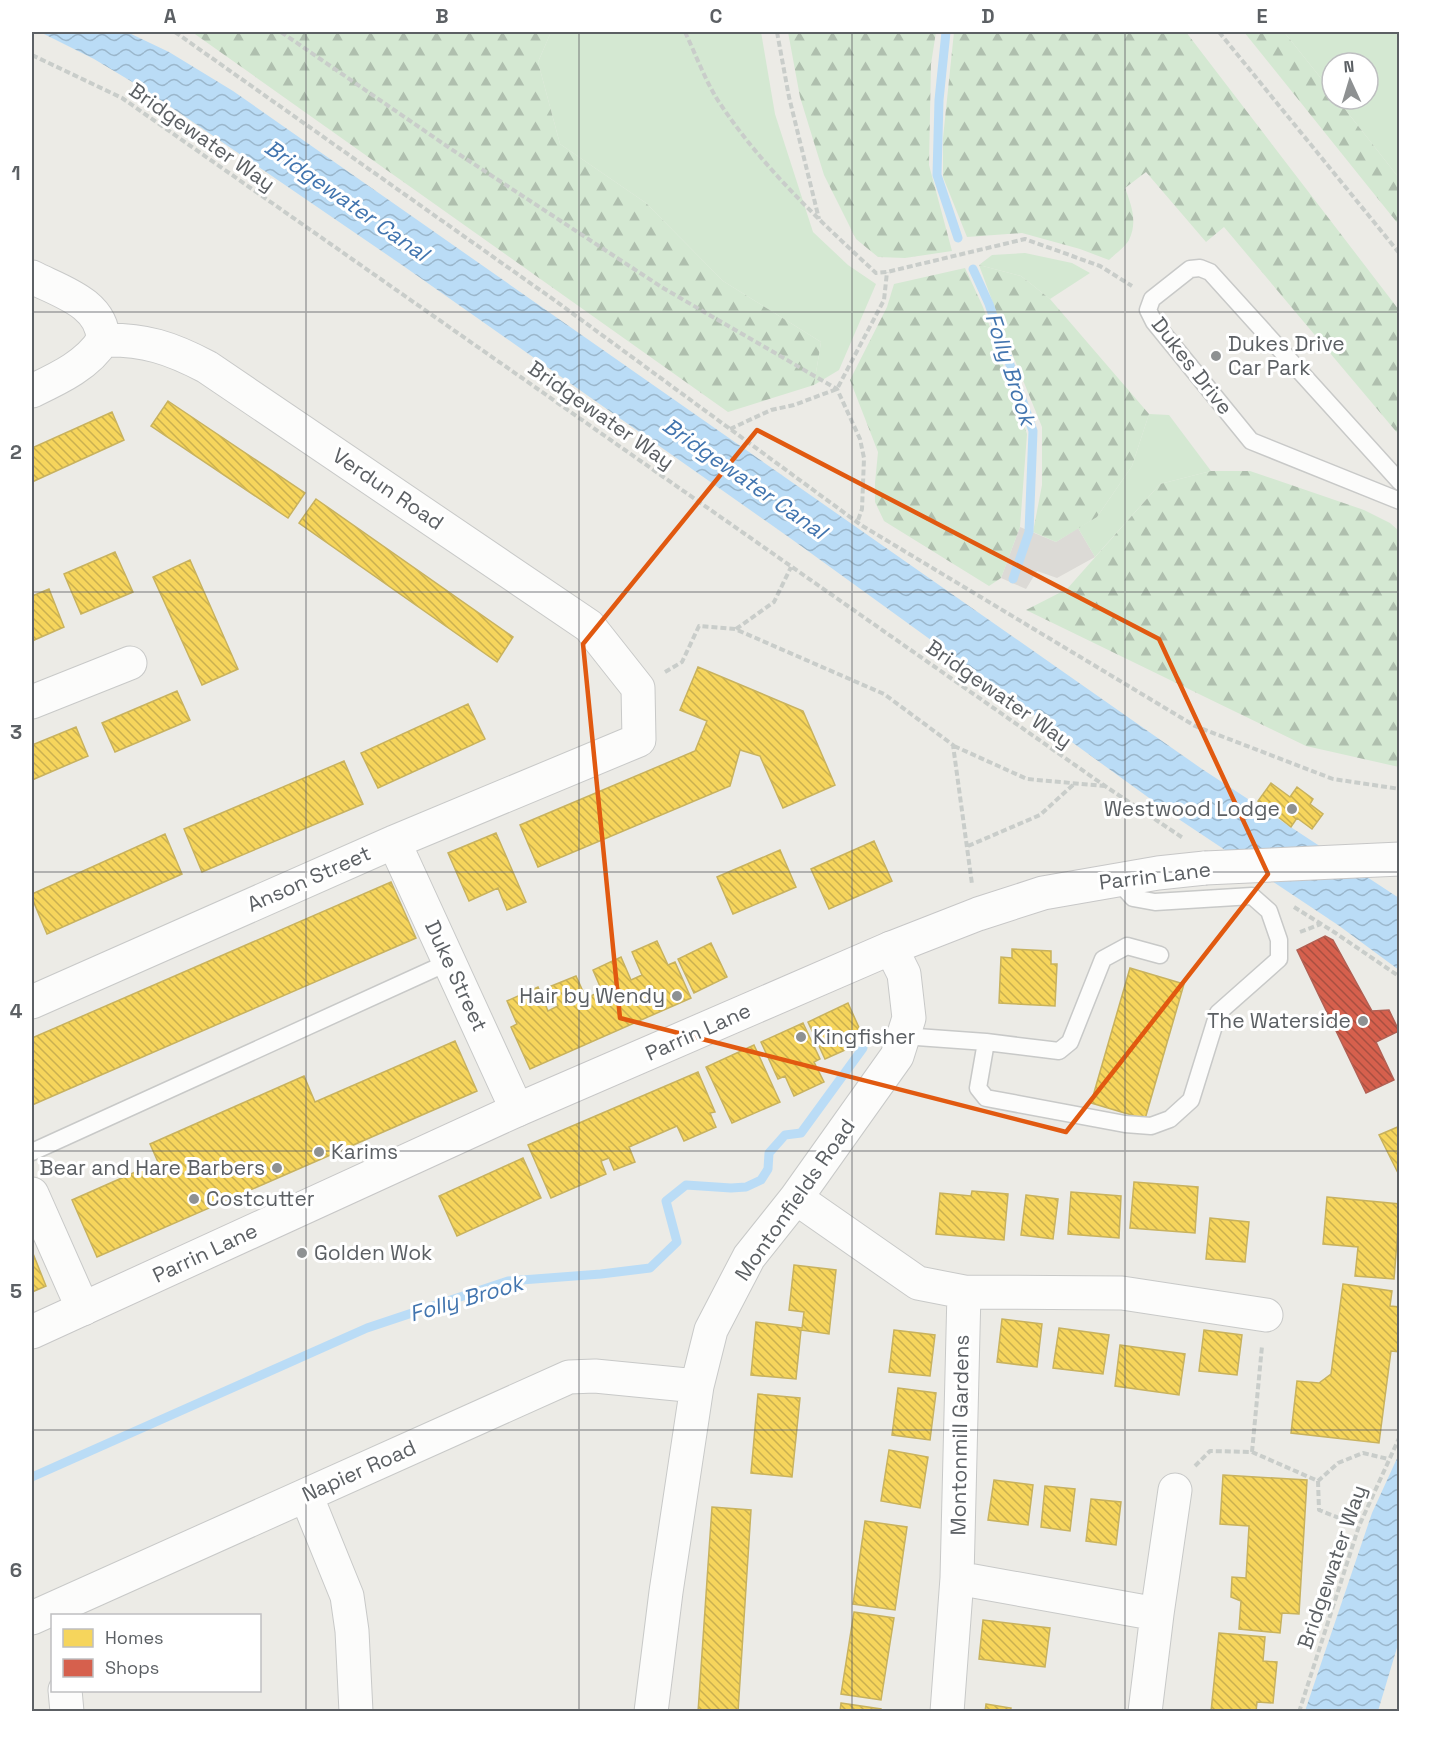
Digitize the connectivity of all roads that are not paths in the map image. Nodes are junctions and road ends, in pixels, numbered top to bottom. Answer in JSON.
{"nodes":[{"id":1,"x":32,"y":277,"type":"edge"},
{"id":2,"x":103,"y":340,"type":"junction"},
{"id":3,"x":32,"y":391,"type":"edge"},
{"id":4,"x":1400,"y":482,"type":"edge"},
{"id":5,"x":1400,"y":501,"type":"edge"},
{"id":6,"x":130,"y":663,"type":"dead end"},
{"id":7,"x":32,"y":702,"type":"edge"},
{"id":8,"x":589,"y":761,"type":"joint"},
{"id":9,"x":394,"y":842,"type":"junction"},
{"id":10,"x":1400,"y":859,"type":"edge"},
{"id":11,"x":1117,"y":880,"type":"junction"},
{"id":12,"x":892,"y":947,"type":"junction"},
{"id":13,"x":1160,"y":955,"type":"dead end"},
{"id":14,"x":449,"y":962,"type":"junction"},
{"id":15,"x":32,"y":1002,"type":"edge"},
{"id":16,"x":903,"y":1036,"type":"junction"},
{"id":17,"x":986,"y":1042,"type":"junction"},
{"id":18,"x":517,"y":1110,"type":"junction"},
{"id":19,"x":32,"y":1152,"type":"edge"},
{"id":20,"x":32,"y":1194,"type":"edge"},
{"id":21,"x":796,"y":1198,"type":"junction"},
{"id":22,"x":964,"y":1292,"type":"junction"},
{"id":23,"x":83,"y":1309,"type":"junction"},
{"id":24,"x":1266,"y":1315,"type":"road end"},
{"id":25,"x":32,"y":1332,"type":"edge"},
{"id":26,"x":697,"y":1386,"type":"junction"},
{"id":27,"x":1175,"y":1490,"type":"road end"},
{"id":28,"x":306,"y":1495,"type":"junction"},
{"id":29,"x":957,"y":1578,"type":"junction"},
{"id":30,"x":48,"y":1614,"type":"edge"},
{"id":31,"x":1157,"y":1614,"type":"junction"},
{"id":32,"x":65,"y":1692,"type":"edge"},
{"id":33,"x":67,"y":1712,"type":"edge"},
{"id":34,"x":356,"y":1712,"type":"edge"},
{"id":35,"x":651,"y":1712,"type":"edge"},
{"id":36,"x":947,"y":1712,"type":"edge"},
{"id":37,"x":1145,"y":1712,"type":"edge"}],
"edges":[{"from":1,"to":2,"type":"street"},
{"from":2,"to":3,"type":"street"},
{"from":2,"to":8,"type":"street","name":"Verdun Road"},
{"from":4,"to":5,"type":"lane","name":"Dukes Drive"},
{"from":6,"to":7,"type":"street"},
{"from":8,"to":9,"type":"street","name":"Anson Street"},
{"from":9,"to":14,"type":"street","name":"Duke Street"},
{"from":9,"to":15,"type":"street","name":"Anson Street"},
{"from":10,"to":11,"type":"street","name":"Parrin Lane","bridge":true},
{"from":11,"to":12,"type":"street","name":"Parrin Lane"},
{"from":11,"to":17,"type":"lane"},
{"from":12,"to":16,"type":"street","name":"Montonfields Road"},
{"from":12,"to":18,"type":"street","name":"Parrin Lane"},
{"from":13,"to":17,"type":"lane"},
{"from":14,"to":18,"type":"street","name":"Duke Street"},
{"from":14,"to":19,"type":"lane"},
{"from":16,"to":17,"type":"lane"},
{"from":16,"to":21,"type":"street","name":"Montonfields Road"},
{"from":18,"to":23,"type":"street","name":"Parrin Lane"},
{"from":20,"to":23,"type":"street"},
{"from":21,"to":22,"type":"street"},
{"from":21,"to":26,"type":"street","name":"Montonfields Road"},
{"from":22,"to":24,"type":"street"},
{"from":22,"to":29,"type":"street","name":"Montonmill Gardens"},
{"from":23,"to":25,"type":"street","name":"Parrin Lane"},
{"from":26,"to":28,"type":"street","name":"Napier Road"},
{"from":26,"to":35,"type":"street","name":"Montonfields Road"},
{"from":27,"to":31,"type":"street"},
{"from":28,"to":30,"type":"street","name":"Napier Road"},
{"from":28,"to":34,"type":"street"},
{"from":29,"to":31,"type":"street"},
{"from":29,"to":36,"type":"street","name":"Montonmill Gardens"},
{"from":31,"to":37,"type":"street"},
{"from":32,"to":33,"type":"street"}]}
